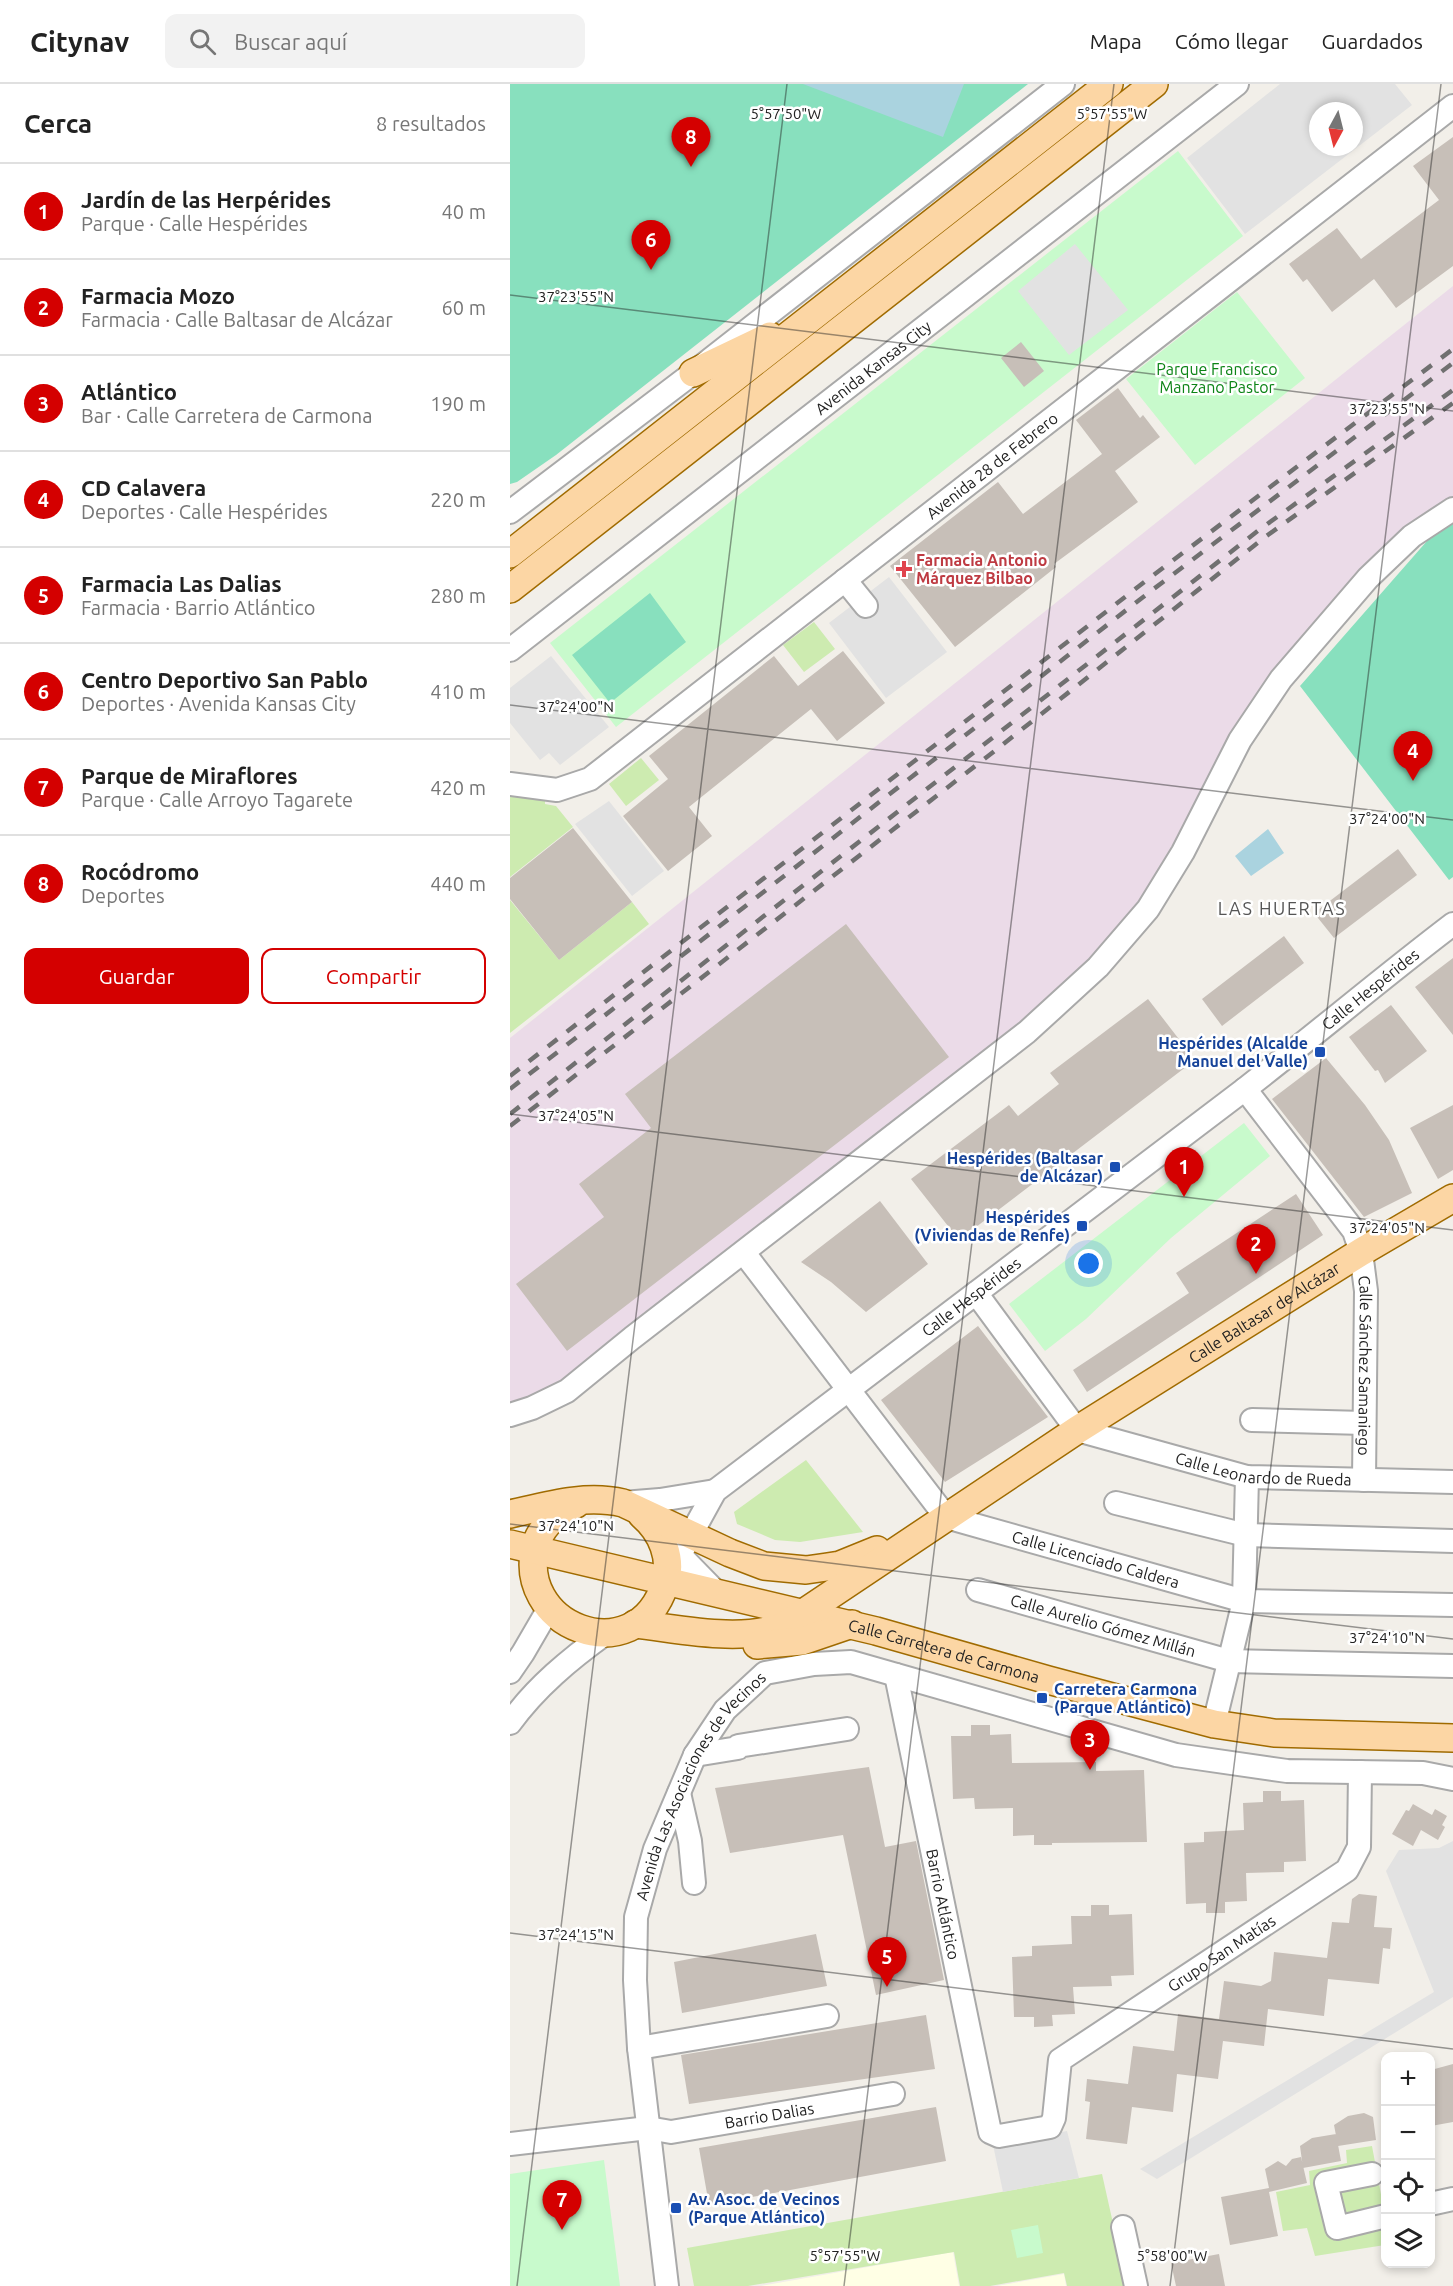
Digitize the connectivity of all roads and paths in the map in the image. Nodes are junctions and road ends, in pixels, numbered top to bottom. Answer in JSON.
{"nodes":[{"id":1,"x":1063,"y":84,"type":"edge"},
{"id":2,"x":1109,"y":84,"type":"edge"},
{"id":3,"x":1154,"y":84,"type":"edge"},
{"id":4,"x":1237,"y":84,"type":"edge"},
{"id":5,"x":1453,"y":106,"type":"edge"},
{"id":6,"x":817,"y":313,"type":"junction"},
{"id":7,"x":693,"y":373,"type":"junction"},
{"id":8,"x":1453,"y":509,"type":"edge"},
{"id":9,"x":510,"y":512,"type":"edge"},
{"id":10,"x":510,"y":554,"type":"edge"},
{"id":11,"x":844,"y":580,"type":"junction"},
{"id":12,"x":510,"y":589,"type":"edge"},
{"id":13,"x":866,"y":606,"type":"dead end"},
{"id":14,"x":510,"y":650,"type":"edge"},
{"id":15,"x":512,"y":782,"type":"edge"},
{"id":16,"x":1453,"y":924,"type":"edge"},
{"id":17,"x":1245,"y":1089,"type":"junction"},
{"id":18,"x":1453,"y":1198,"type":"edge"},
{"id":19,"x":1361,"y":1252,"type":"junction"},
{"id":20,"x":744,"y":1253,"type":"junction"},
{"id":21,"x":976,"y":1293,"type":"junction"},
{"id":22,"x":850,"y":1389,"type":"junction"},
{"id":23,"x":510,"y":1415,"type":"edge"},
{"id":24,"x":1252,"y":1420,"type":"dead end"},
{"id":25,"x":1365,"y":1423,"type":"junction"},
{"id":26,"x":1077,"y":1430,"type":"junction"},
{"id":27,"x":1247,"y":1477,"type":"junction"},
{"id":28,"x":1364,"y":1480,"type":"junction"},
{"id":29,"x":1453,"y":1482,"type":"edge"},
{"id":30,"x":715,"y":1491,"type":"junction"},
{"id":31,"x":585,"y":1501,"type":"junction"},
{"id":32,"x":622,"y":1503,"type":"junction"},
{"id":33,"x":1116,"y":1503,"type":"dead end"},
{"id":34,"x":510,"y":1514,"type":"edge"},
{"id":35,"x":946,"y":1517,"type":"junction"},
{"id":36,"x":922,"y":1532,"type":"junction"},
{"id":37,"x":659,"y":1535,"type":"junction"},
{"id":38,"x":1246,"y":1535,"type":"junction"},
{"id":39,"x":1453,"y":1541,"type":"edge"},
{"id":40,"x":685,"y":1545,"type":"junction"},
{"id":41,"x":518,"y":1550,"type":"edge"},
{"id":42,"x":730,"y":1553,"type":"junction"},
{"id":43,"x":666,"y":1580,"type":"junction"},
{"id":44,"x":978,"y":1590,"type":"dead end"},
{"id":45,"x":715,"y":1591,"type":"junction"},
{"id":46,"x":1244,"y":1601,"type":"junction"},
{"id":47,"x":1453,"y":1605,"type":"edge"},
{"id":48,"x":548,"y":1610,"type":"junction"},
{"id":49,"x":804,"y":1613,"type":"junction"},
{"id":50,"x":635,"y":1624,"type":"junction"},
{"id":51,"x":852,"y":1624,"type":"junction"},
{"id":52,"x":704,"y":1632,"type":"junction"},
{"id":53,"x":606,"y":1633,"type":"junction"},
{"id":54,"x":759,"y":1646,"type":"junction"},
{"id":55,"x":1229,"y":1661,"type":"junction"},
{"id":56,"x":1453,"y":1666,"type":"edge"},
{"id":57,"x":510,"y":1672,"type":"edge"},
{"id":58,"x":765,"y":1673,"type":"junction"},
{"id":59,"x":896,"y":1675,"type":"junction"},
{"id":60,"x":510,"y":1723,"type":"edge"},
{"id":61,"x":1214,"y":1724,"type":"junction"},
{"id":62,"x":847,"y":1729,"type":"dead end"},
{"id":63,"x":1451,"y":1741,"type":"edge"},
{"id":64,"x":695,"y":1755,"type":"junction"},
{"id":65,"x":1360,"y":1772,"type":"junction"},
{"id":66,"x":1453,"y":1779,"type":"edge"},
{"id":67,"x":679,"y":1793,"type":"junction"},
{"id":68,"x":694,"y":1883,"type":"dead end"},
{"id":69,"x":827,"y":2016,"type":"dead end"},
{"id":70,"x":639,"y":2048,"type":"junction"},
{"id":71,"x":893,"y":2094,"type":"dead end"},
{"id":72,"x":1054,"y":2118,"type":"joint"},
{"id":73,"x":648,"y":2128,"type":"junction"},
{"id":74,"x":510,"y":2144,"type":"edge"},
{"id":75,"x":1371,"y":2174,"type":"dead end"},
{"id":76,"x":1453,"y":2199,"type":"edge"},
{"id":77,"x":1435,"y":2203,"type":"edge"},
{"id":78,"x":1381,"y":2217,"type":"edge"},
{"id":79,"x":1123,"y":2227,"type":"dead end"},
{"id":80,"x":667,"y":2286,"type":"edge"},
{"id":81,"x":1136,"y":2286,"type":"edge"}],
"edges":[{"from":1,"to":7,"type":"street"},
{"from":2,"to":6,"type":"main road"},
{"from":3,"to":12,"type":"main road"},
{"from":4,"to":14,"type":"street","name":"Avenida Kansas City"},
{"from":5,"to":11,"type":"street","name":"Avenida 28 de Febrero"},
{"from":6,"to":7,"type":"main road"},
{"from":6,"to":10,"type":"main road"},
{"from":7,"to":9,"type":"street"},
{"from":8,"to":20,"type":"street"},
{"from":11,"to":13,"type":"street"},
{"from":11,"to":15,"type":"street","name":"Avenida 28 de Febrero"},
{"from":16,"to":17,"type":"street","name":"Calle Hespérides"},
{"from":17,"to":19,"type":"street","name":"Calle Sánchez Samaniego"},
{"from":17,"to":21,"type":"street","name":"Calle Hespérides"},
{"from":18,"to":19,"type":"main road","name":"Calle Baltasar de Alcázar"},
{"from":19,"to":25,"type":"street","name":"Calle Sánchez Samaniego"},
{"from":19,"to":26,"type":"main road","name":"Calle Baltasar de Alcázar"},
{"from":20,"to":22,"type":"street"},
{"from":20,"to":23,"type":"street"},
{"from":21,"to":22,"type":"street","name":"Calle Hespérides"},
{"from":21,"to":26,"type":"street"},
{"from":22,"to":30,"type":"street","name":"Calle Hespérides"},
{"from":22,"to":35,"type":"street"},
{"from":24,"to":25,"type":"street"},
{"from":25,"to":28,"type":"street","name":"Calle Sánchez Samaniego"},
{"from":26,"to":27,"type":"street","name":"Calle Leonardo de Rueda"},
{"from":26,"to":35,"type":"main road","name":"Calle Baltasar de Alcázar"},
{"from":27,"to":28,"type":"street","name":"Calle Leonardo de Rueda"},
{"from":27,"to":38,"type":"street"},
{"from":28,"to":29,"type":"street","name":"Calle Leonardo de Rueda"},
{"from":30,"to":32,"type":"street"},
{"from":30,"to":40,"type":"street"},
{"from":30,"to":42,"type":"street"},
{"from":31,"to":32,"type":"main road"},
{"from":31,"to":34,"type":"main road"},
{"from":31,"to":41,"type":"main road"},
{"from":32,"to":37,"type":"main road"},
{"from":32,"to":40,"type":"main road"},
{"from":33,"to":38,"type":"street"},
{"from":35,"to":36,"type":"main road","name":"Calle Baltasar de Alcázar"},
{"from":35,"to":46,"type":"street","name":"Calle Licenciado Caldera"},
{"from":36,"to":42,"type":"main road"},
{"from":36,"to":49,"type":"main road"},
{"from":37,"to":40,"type":"street"},
{"from":37,"to":43,"type":"main road"},
{"from":38,"to":39,"type":"street"},
{"from":38,"to":46,"type":"street"},
{"from":40,"to":42,"type":"main road"},
{"from":40,"to":43,"type":"street"},
{"from":40,"to":45,"type":"street"},
{"from":41,"to":43,"type":"main road","name":"Calle Carretera de Carmona"},
{"from":41,"to":48,"type":"main road"},
{"from":43,"to":45,"type":"main road","name":"Calle Carretera de Carmona"},
{"from":43,"to":50,"type":"main road"},
{"from":44,"to":55,"type":"street","name":"Calle Aurelio Gómez Millán"},
{"from":45,"to":49,"type":"main road","name":"Calle Carretera de Carmona"},
{"from":46,"to":47,"type":"street","name":"Calle Licenciado Caldera"},
{"from":46,"to":55,"type":"street"},
{"from":48,"to":53,"type":"main road"},
{"from":48,"to":57,"type":"street"},
{"from":49,"to":51,"type":"main road","name":"Calle Carretera de Carmona"},
{"from":49,"to":52,"type":"main road"},
{"from":50,"to":52,"type":"main road"},
{"from":50,"to":53,"type":"main road"},
{"from":51,"to":54,"type":"main road"},
{"from":51,"to":61,"type":"main road","name":"Calle Carretera de Carmona"},
{"from":52,"to":54,"type":"main road"},
{"from":53,"to":60,"type":"street"},
{"from":54,"to":58,"type":"street"},
{"from":55,"to":56,"type":"street","name":"Calle Aurelio Gómez Millán"},
{"from":55,"to":61,"type":"street"},
{"from":58,"to":59,"type":"street","name":"Avenida Las Asociaciones de Vecinos"},
{"from":58,"to":64,"type":"street","name":"Avenida Las Asociaciones de Vecinos"},
{"from":59,"to":65,"type":"street","name":"Avenida Las Asociaciones de Vecinos"},
{"from":59,"to":72,"type":"street","name":"Barrio Atlántico"},
{"from":61,"to":63,"type":"main road","name":"Calle Carretera de Carmona"},
{"from":62,"to":64,"type":"street"},
{"from":64,"to":67,"type":"street","name":"Avenida Las Asociaciones de Vecinos"},
{"from":65,"to":66,"type":"street","name":"Avenida Las Asociaciones de Vecinos"},
{"from":65,"to":72,"type":"street","name":"Grupo San Matías"},
{"from":67,"to":68,"type":"street"},
{"from":67,"to":70,"type":"street","name":"Avenida Las Asociaciones de Vecinos"},
{"from":69,"to":70,"type":"street"},
{"from":70,"to":73,"type":"street","name":"Avenida Las Asociaciones de Vecinos"},
{"from":71,"to":73,"type":"street","name":"Barrio Dalias"},
{"from":73,"to":74,"type":"street","name":"Barrio Dalias"},
{"from":73,"to":80,"type":"street","name":"Avenida Las Asociaciones de Vecinos"},
{"from":75,"to":78,"type":"street"},
{"from":76,"to":77,"type":"street"},
{"from":79,"to":81,"type":"street"}]}
